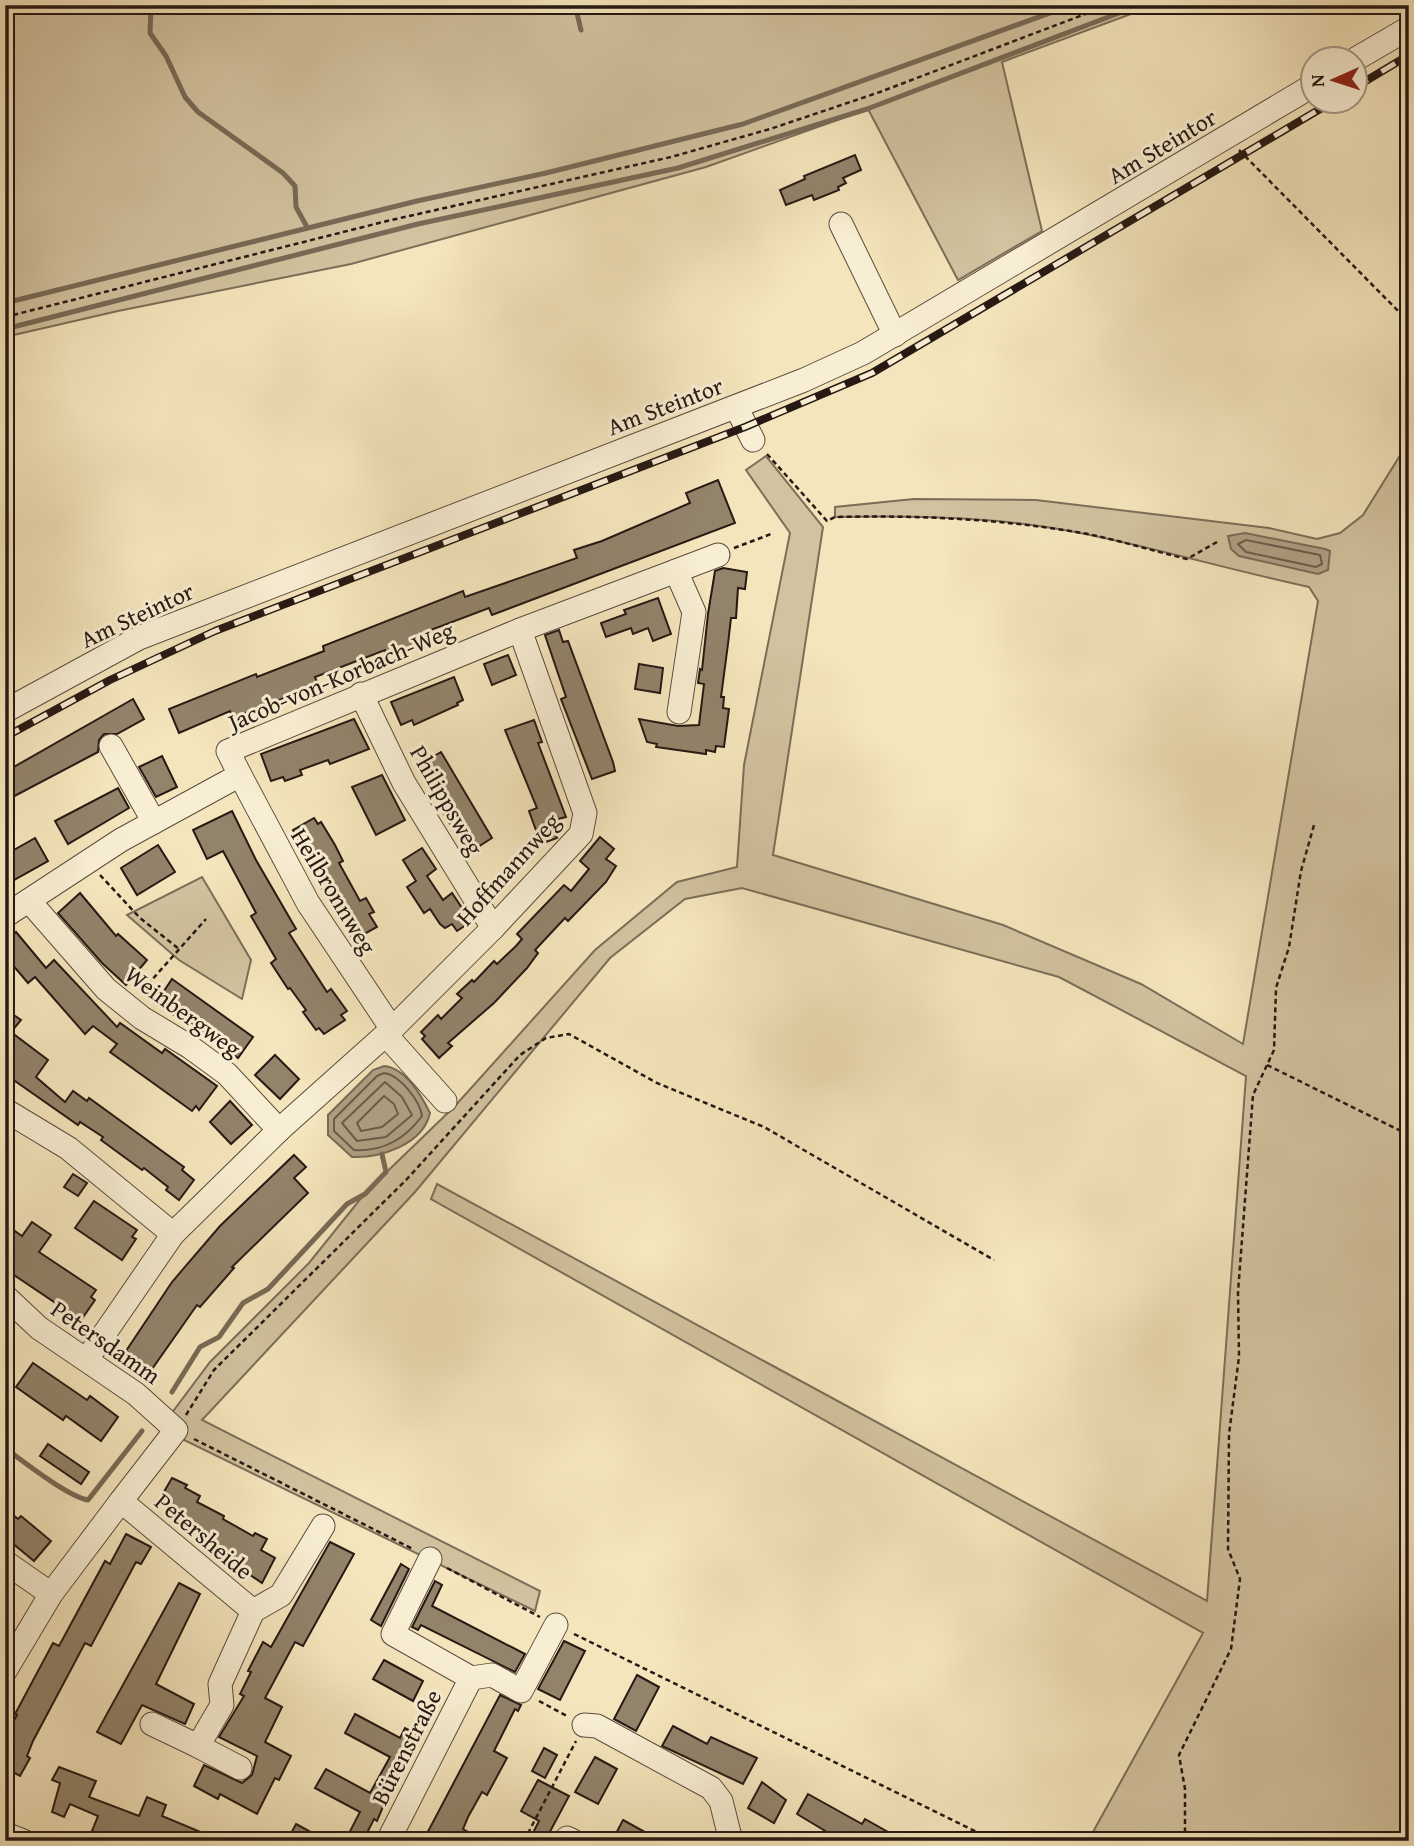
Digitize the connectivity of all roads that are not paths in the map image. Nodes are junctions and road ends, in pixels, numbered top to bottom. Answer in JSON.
{"nodes":[{"id":1,"x":1409,"y":28,"type":"edge"},
{"id":2,"x":1368,"y":53,"type":"edge"},
{"id":3,"x":1298,"y":94,"type":"edge"},
{"id":4,"x":841,"y":225,"type":"dead end"},
{"id":5,"x":895,"y":335,"type":"junction"},
{"id":6,"x":736,"y":407,"type":"junction"},
{"id":7,"x":753,"y":440,"type":"road end"},
{"id":8,"x":718,"y":555,"type":"road end"},
{"id":9,"x":676,"y":571,"type":"junction"},
{"id":10,"x":520,"y":630,"type":"junction"},
{"id":11,"x":362,"y":694,"type":"junction"},
{"id":12,"x":5,"y":711,"type":"edge"},
{"id":13,"x":679,"y":712,"type":"dead end"},
{"id":14,"x":111,"y":747,"type":"dead end"},
{"id":15,"x":240,"y":775,"type":"junction"},
{"id":16,"x":154,"y":822,"type":"junction"},
{"id":17,"x":30,"y":902,"type":"junction"},
{"id":18,"x":5,"y":916,"type":"edge"},
{"id":19,"x":493,"y":928,"type":"junction"},
{"id":20,"x":389,"y":1032,"type":"junction"},
{"id":21,"x":445,"y":1101,"type":"dead end"},
{"id":22,"x":5,"y":1110,"type":"edge"},
{"id":23,"x":279,"y":1130,"type":"junction"},
{"id":24,"x":173,"y":1234,"type":"junction"},
{"id":25,"x":5,"y":1296,"type":"edge"},
{"id":26,"x":87,"y":1359,"type":"junction"},
{"id":27,"x":176,"y":1430,"type":"joint"},
{"id":28,"x":121,"y":1502,"type":"junction"},
{"id":29,"x":323,"y":1526,"type":"dead end"},
{"id":30,"x":430,"y":1559,"type":"road end"},
{"id":31,"x":5,"y":1562,"type":"edge"},
{"id":32,"x":51,"y":1594,"type":"junction"},
{"id":33,"x":253,"y":1611,"type":"junction"},
{"id":34,"x":556,"y":1625,"type":"road end"},
{"id":35,"x":5,"y":1671,"type":"edge"},
{"id":36,"x":471,"y":1678,"type":"junction"},
{"id":37,"x":152,"y":1724,"type":"dead end"},
{"id":38,"x":584,"y":1725,"type":"road end"},
{"id":39,"x":198,"y":1746,"type":"junction"},
{"id":40,"x":240,"y":1768,"type":"dead end"},
{"id":41,"x":5,"y":1833,"type":"edge"},
{"id":42,"x":23,"y":1841,"type":"edge"},
{"id":43,"x":388,"y":1841,"type":"edge"},
{"id":44,"x":731,"y":1841,"type":"edge"}],
"edges":[{"from":1,"to":2,"type":"street"},
{"from":3,"to":5,"type":"street","name":"Am Steintor"},
{"from":4,"to":5,"type":"street"},
{"from":5,"to":6,"type":"street","name":"Am Steintor"},
{"from":6,"to":7,"type":"street"},
{"from":6,"to":12,"type":"street","name":"Am Steintor"},
{"from":8,"to":9,"type":"street","name":"Jacob-von-Korbach-Weg"},
{"from":9,"to":10,"type":"street","name":"Jacob-von-Korbach-Weg"},
{"from":9,"to":13,"type":"street"},
{"from":10,"to":11,"type":"street","name":"Jacob-von-Korbach-Weg"},
{"from":10,"to":19,"type":"street","name":"Hoffmannweg"},
{"from":11,"to":15,"type":"street","name":"Jacob-von-Korbach-Weg"},
{"from":11,"to":19,"type":"street","name":"Philippsweg"},
{"from":14,"to":16,"type":"street"},
{"from":15,"to":16,"type":"street"},
{"from":15,"to":20,"type":"street","name":"Heilbronnweg"},
{"from":16,"to":17,"type":"street"},
{"from":17,"to":18,"type":"street"},
{"from":17,"to":23,"type":"street","name":"Weinbergweg"},
{"from":19,"to":20,"type":"street","name":"Hoffmannweg"},
{"from":20,"to":21,"type":"street"},
{"from":20,"to":23,"type":"street","name":"Hoffmannweg"},
{"from":22,"to":24,"type":"street"},
{"from":23,"to":24,"type":"street","name":"Hoffmannweg"},
{"from":24,"to":26,"type":"street","name":"Hoffmannweg"},
{"from":25,"to":26,"type":"street","name":"Petersdamm"},
{"from":26,"to":27,"type":"street","name":"Petersdamm"},
{"from":27,"to":28,"type":"street","name":"Petersheide"},
{"from":28,"to":32,"type":"street","name":"Petersheide"},
{"from":28,"to":33,"type":"street","name":"Petersheide"},
{"from":29,"to":33,"type":"street","name":"Petersheide"},
{"from":30,"to":36,"type":"street","name":"Bürenstraße"},
{"from":31,"to":32,"type":"street"},
{"from":32,"to":35,"type":"street","name":"Petersheide"},
{"from":33,"to":39,"type":"street","name":"Petersheide"},
{"from":34,"to":36,"type":"street","name":"Bürenstraße"},
{"from":36,"to":43,"type":"street","name":"Bürenstraße"},
{"from":37,"to":39,"type":"street"},
{"from":38,"to":44,"type":"street"},
{"from":39,"to":40,"type":"street"},
{"from":41,"to":42,"type":"street"}]}
